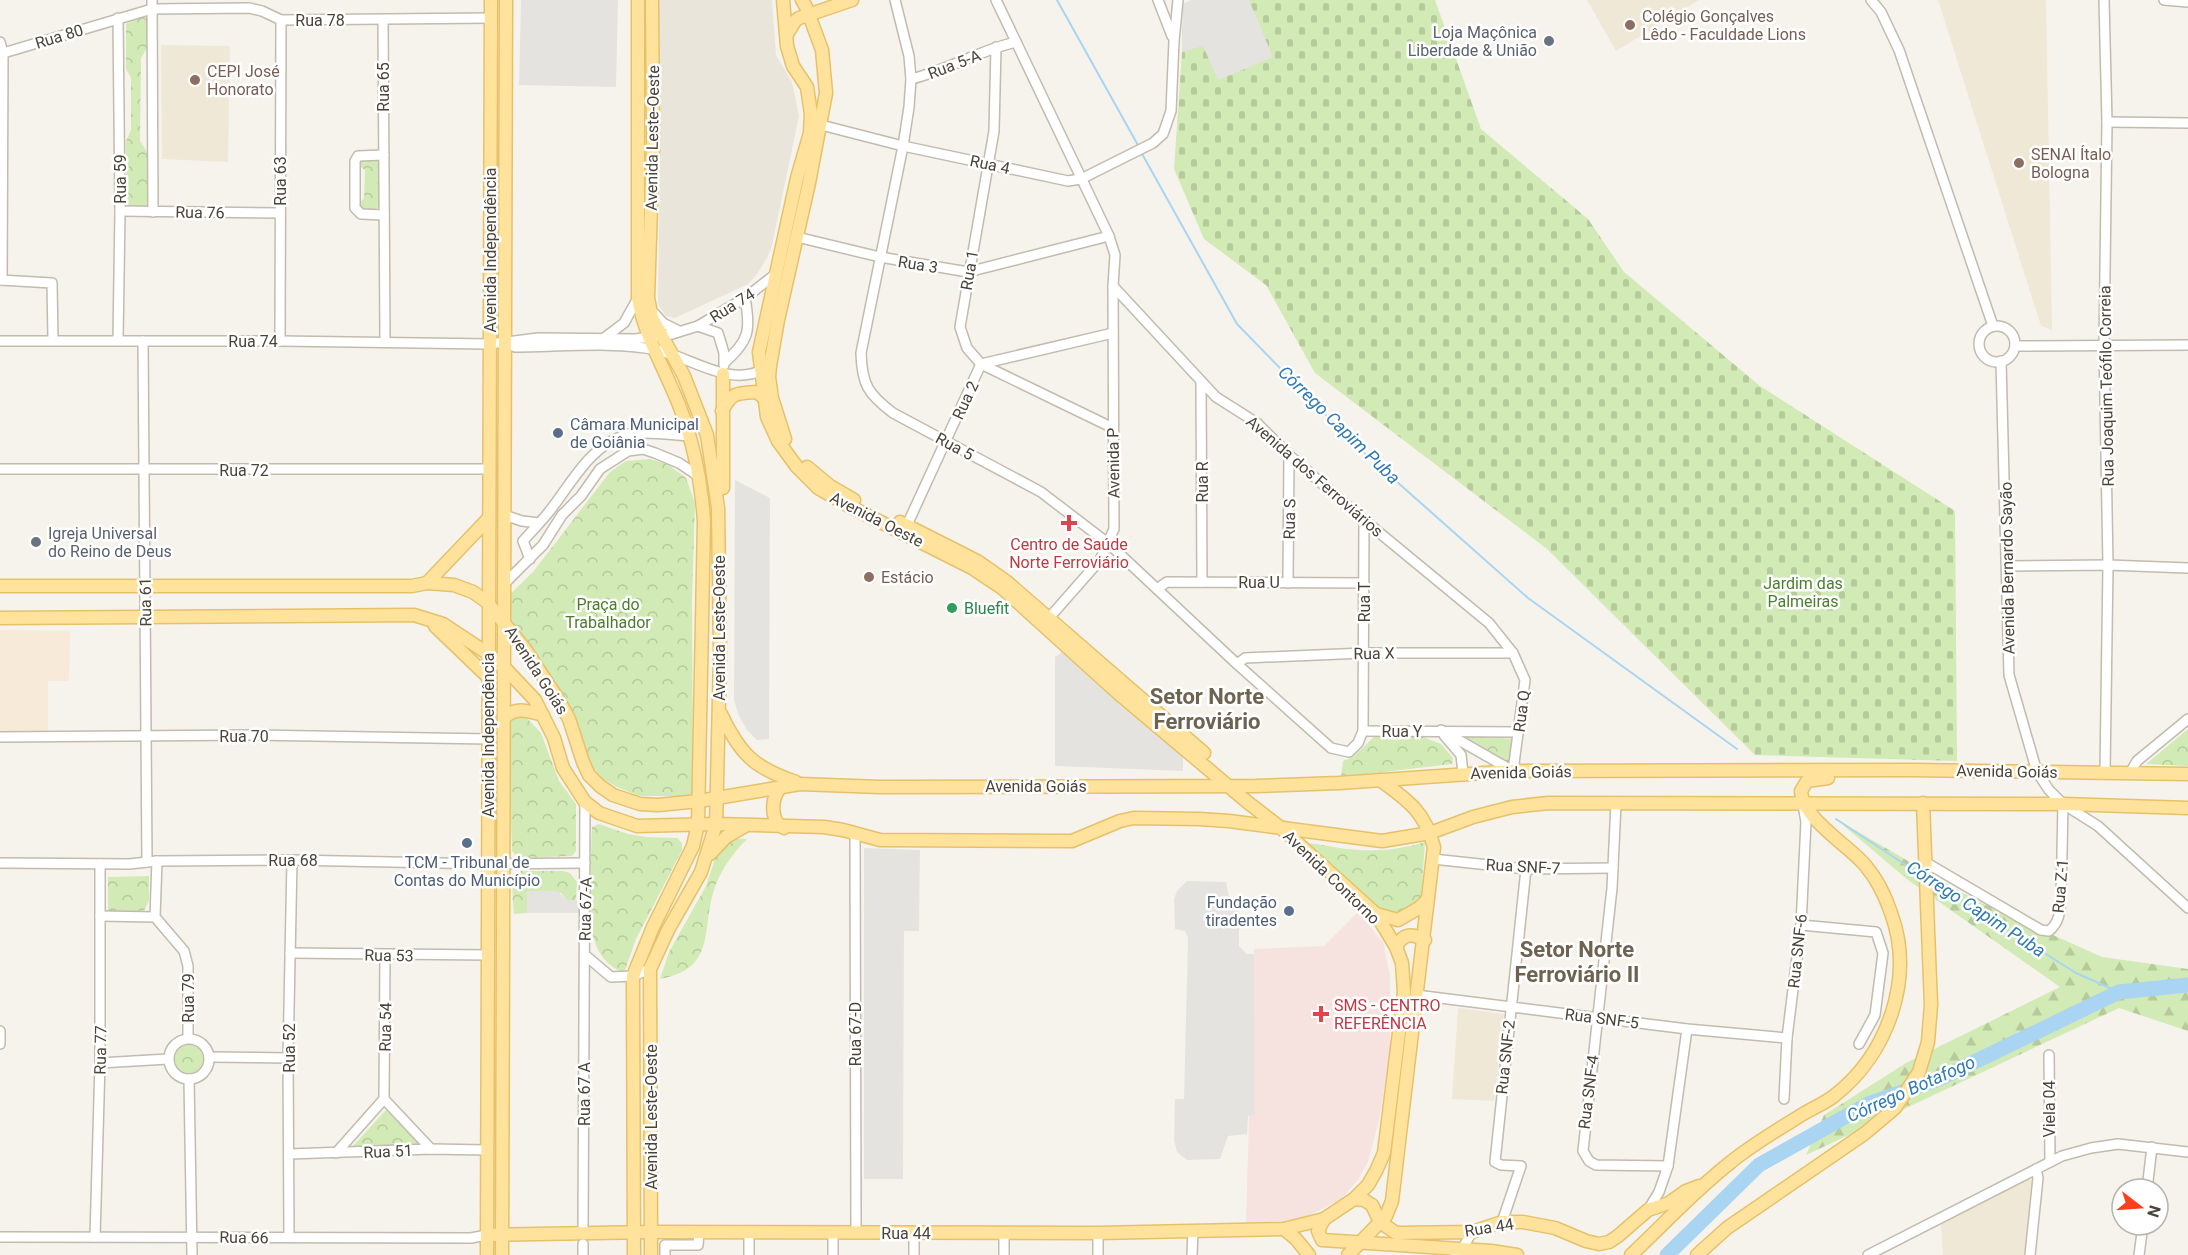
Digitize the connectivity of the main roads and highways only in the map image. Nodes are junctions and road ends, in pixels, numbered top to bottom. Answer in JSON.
{"nodes":[{"id":1,"x":491,"y":0,"type":"edge"},
{"id":2,"x":506,"y":0,"type":"edge"},
{"id":3,"x":638,"y":0,"type":"edge"},
{"id":4,"x":652,"y":0,"type":"edge"},
{"id":5,"x":783,"y":0,"type":"edge"},
{"id":6,"x":802,"y":0,"type":"edge"},
{"id":7,"x":852,"y":0,"type":"edge"},
{"id":8,"x":809,"y":14,"type":"junction"},
{"id":9,"x":787,"y":33,"type":"junction"},
{"id":10,"x":824,"y":67,"type":"junction"},
{"id":11,"x":801,"y":75,"type":"junction"},
{"id":12,"x":643,"y":298,"type":"junction"},
{"id":13,"x":724,"y":368,"type":"road end"},
{"id":14,"x":765,"y":368,"type":"junction"},
{"id":15,"x":764,"y":398,"type":"junction"},
{"id":16,"x":722,"y":412,"type":"junction"},
{"id":17,"x":488,"y":519,"type":"junction"},
{"id":18,"x":718,"y":528,"type":"junction"},
{"id":19,"x":427,"y":583,"type":"junction"},
{"id":20,"x":0,"y":586,"type":"edge"},
{"id":21,"x":487,"y":602,"type":"junction"},
{"id":22,"x":0,"y":618,"type":"edge"},
{"id":23,"x":428,"y":619,"type":"junction"},
{"id":24,"x":503,"y":619,"type":"junction"},
{"id":25,"x":487,"y":653,"type":"junction"},
{"id":26,"x":504,"y":667,"type":"junction"},
{"id":27,"x":488,"y":676,"type":"junction"},
{"id":28,"x":719,"y":710,"type":"junction"},
{"id":29,"x":543,"y":716,"type":"junction"},
{"id":30,"x":504,"y":718,"type":"junction"},
{"id":31,"x":1203,"y":763,"type":"junction"},
{"id":32,"x":1889,"y":770,"type":"junction"},
{"id":33,"x":2188,"y":774,"type":"edge"},
{"id":34,"x":1380,"y":780,"type":"junction"},
{"id":35,"x":800,"y":784,"type":"junction"},
{"id":36,"x":1227,"y":785,"type":"junction"},
{"id":37,"x":1241,"y":785,"type":"junction"},
{"id":38,"x":781,"y":787,"type":"junction"},
{"id":39,"x":1195,"y":787,"type":"junction"},
{"id":40,"x":716,"y":798,"type":"junction"},
{"id":41,"x":699,"y":801,"type":"junction"},
{"id":42,"x":1803,"y":803,"type":"junction"},
{"id":43,"x":1923,"y":803,"type":"junction"},
{"id":44,"x":2188,"y":808,"type":"edge"},
{"id":45,"x":698,"y":824,"type":"junction"},
{"id":46,"x":716,"y":824,"type":"junction"},
{"id":47,"x":746,"y":825,"type":"junction"},
{"id":48,"x":784,"y":828,"type":"junction"},
{"id":49,"x":1281,"y":828,"type":"junction"},
{"id":50,"x":1430,"y":833,"type":"junction"},
{"id":51,"x":707,"y":857,"type":"junction"},
{"id":52,"x":1428,"y":899,"type":"junction"},
{"id":53,"x":1376,"y":914,"type":"junction"},
{"id":54,"x":1425,"y":940,"type":"junction"},
{"id":55,"x":1396,"y":947,"type":"junction"},
{"id":56,"x":1706,"y":1184,"type":"junction"},
{"id":57,"x":1354,"y":1199,"type":"junction"},
{"id":58,"x":1324,"y":1219,"type":"junction"},
{"id":59,"x":1380,"y":1222,"type":"junction"},
{"id":60,"x":1284,"y":1229,"type":"junction"},
{"id":61,"x":652,"y":1232,"type":"junction"},
{"id":62,"x":634,"y":1233,"type":"junction"},
{"id":63,"x":487,"y":1235,"type":"junction"},
{"id":64,"x":502,"y":1235,"type":"junction"},
{"id":65,"x":1322,"y":1240,"type":"junction"},
{"id":66,"x":1359,"y":1242,"type":"junction"},
{"id":67,"x":1459,"y":1252,"type":"edge"},
{"id":68,"x":1309,"y":1254,"type":"edge"},
{"id":69,"x":487,"y":1255,"type":"edge"},
{"id":70,"x":502,"y":1255,"type":"edge"},
{"id":71,"x":634,"y":1255,"type":"edge"},
{"id":72,"x":651,"y":1255,"type":"edge"},
{"id":73,"x":1348,"y":1255,"type":"edge"},
{"id":74,"x":1517,"y":1255,"type":"edge"},
{"id":75,"x":1631,"y":1255,"type":"edge"},
{"id":76,"x":1697,"y":1255,"type":"edge"}],
"edges":[{"from":1,"to":17,"type":"main road","name":"Avenida Independência"},
{"from":2,"to":24,"type":"main road","name":"Avenida Independência"},
{"from":3,"to":12,"type":"main road","name":"Avenida Leste-Oeste"},
{"from":4,"to":12,"type":"main road","name":"Avenida Leste-Oeste"},
{"from":5,"to":9,"type":"main road","name":"Avenida Oeste"},
{"from":6,"to":8,"type":"main road","name":"Avenida Oeste"},
{"from":7,"to":8,"type":"main road"},
{"from":8,"to":9,"type":"main road"},
{"from":8,"to":10,"type":"main road","name":"Avenida Oeste"},
{"from":9,"to":11,"type":"main road","name":"Avenida Oeste"},
{"from":10,"to":11,"type":"main road"},
{"from":10,"to":14,"type":"main road","name":"Avenida Oeste"},
{"from":11,"to":14,"type":"main road","name":"Avenida Oeste"},
{"from":12,"to":18,"type":"main road","name":"Avenida Leste-Oeste"},
{"from":12,"to":41,"type":"main road","name":"Avenida Leste-Oeste"},
{"from":13,"to":16,"type":"main road"},
{"from":14,"to":15,"type":"main road","name":"Avenida Oeste"},
{"from":14,"to":37,"type":"main road","name":"Avenida Oeste"},
{"from":15,"to":16,"type":"main road"},
{"from":15,"to":31,"type":"main road","name":"Avenida Oeste"},
{"from":16,"to":18,"type":"main road"},
{"from":17,"to":19,"type":"main road"},
{"from":17,"to":21,"type":"main road","name":"Avenida Independência"},
{"from":18,"to":28,"type":"main road","name":"Avenida Leste-Oeste"},
{"from":19,"to":20,"type":"main road","name":"Avenida Goiás"},
{"from":19,"to":21,"type":"main road","name":"Avenida Goiás"},
{"from":21,"to":24,"type":"main road","name":"Avenida Goiás"},
{"from":21,"to":25,"type":"main road","name":"Avenida Independência"},
{"from":22,"to":23,"type":"main road","name":"Avenida Goiás"},
{"from":23,"to":25,"type":"main road","name":"Avenida Goiás"},
{"from":23,"to":27,"type":"main road"},
{"from":24,"to":26,"type":"main road","name":"Avenida Independência"},
{"from":24,"to":41,"type":"main road","name":"Avenida Goiás"},
{"from":25,"to":26,"type":"main road","name":"Avenida Goiás"},
{"from":25,"to":27,"type":"main road","name":"Avenida Independência"},
{"from":26,"to":29,"type":"main road","name":"Avenida Goiás"},
{"from":26,"to":30,"type":"main road","name":"Avenida Independência"},
{"from":27,"to":63,"type":"main road","name":"Avenida Independência"},
{"from":28,"to":35,"type":"main road"},
{"from":28,"to":40,"type":"main road","name":"Avenida Leste-Oeste"},
{"from":29,"to":30,"type":"main road"},
{"from":29,"to":45,"type":"main road","name":"Avenida Goiás"},
{"from":30,"to":64,"type":"main road","name":"Avenida Independência"},
{"from":31,"to":36,"type":"main road","name":"Avenida Oeste"},
{"from":31,"to":39,"type":"main road"},
{"from":32,"to":33,"type":"main road","name":"Avenida Goiás"},
{"from":32,"to":34,"type":"main road","name":"Avenida Goiás"},
{"from":32,"to":42,"type":"main road"},
{"from":34,"to":37,"type":"main road","name":"Avenida Goiás"},
{"from":34,"to":50,"type":"main road"},
{"from":35,"to":38,"type":"main road","name":"Avenida Goiás"},
{"from":35,"to":39,"type":"main road","name":"Avenida Goiás"},
{"from":36,"to":37,"type":"main road","name":"Avenida Goiás"},
{"from":36,"to":39,"type":"main road","name":"Avenida Goiás"},
{"from":36,"to":49,"type":"main road","name":"Avenida Oeste"},
{"from":38,"to":40,"type":"main road","name":"Avenida Goiás"},
{"from":38,"to":48,"type":"main road"},
{"from":40,"to":41,"type":"main road","name":"Avenida Goiás"},
{"from":40,"to":46,"type":"main road","name":"Avenida Leste-Oeste"},
{"from":41,"to":45,"type":"main road","name":"Avenida Leste-Oeste"},
{"from":42,"to":43,"type":"main road","name":"Avenida Goiás"},
{"from":42,"to":50,"type":"main road","name":"Avenida Goiás"},
{"from":42,"to":56,"type":"main road"},
{"from":43,"to":44,"type":"main road","name":"Avenida Goiás"},
{"from":43,"to":76,"type":"main road"},
{"from":45,"to":46,"type":"main road","name":"Avenida Goiás"},
{"from":45,"to":62,"type":"main road","name":"Avenida Leste-Oeste"},
{"from":46,"to":47,"type":"main road","name":"Avenida Goiás"},
{"from":46,"to":51,"type":"main road","name":"Avenida Leste-Oeste"},
{"from":47,"to":48,"type":"main road","name":"Avenida Goiás"},
{"from":47,"to":51,"type":"main road"},
{"from":48,"to":49,"type":"main road","name":"Avenida Goiás"},
{"from":49,"to":50,"type":"main road","name":"Avenida Goiás"},
{"from":49,"to":53,"type":"main road","name":"Avenida Contorno"},
{"from":50,"to":52,"type":"main road"},
{"from":51,"to":61,"type":"main road","name":"Avenida Leste-Oeste"},
{"from":52,"to":53,"type":"main road"},
{"from":52,"to":54,"type":"main road"},
{"from":53,"to":55,"type":"main road","name":"Avenida Contorno"},
{"from":54,"to":55,"type":"main road"},
{"from":54,"to":59,"type":"main road"},
{"from":55,"to":57,"type":"main road","name":"Avenida Contorno"},
{"from":56,"to":59,"type":"main road","name":"Rua 44"},
{"from":56,"to":75,"type":"main road"},
{"from":57,"to":58,"type":"main road","name":"Avenida Contorno"},
{"from":57,"to":59,"type":"main road","name":"Rua 44"},
{"from":58,"to":60,"type":"main road","name":"Rua 44"},
{"from":58,"to":65,"type":"main road"},
{"from":59,"to":66,"type":"main road"},
{"from":60,"to":61,"type":"main road","name":"Rua 44"},
{"from":60,"to":68,"type":"main road"},
{"from":61,"to":62,"type":"main road","name":"Rua 44"},
{"from":61,"to":72,"type":"main road","name":"Avenida Leste-Oeste"},
{"from":62,"to":64,"type":"main road","name":"Rua 44"},
{"from":62,"to":71,"type":"main road","name":"Avenida Leste-Oeste"},
{"from":63,"to":64,"type":"main road","name":"Rua 44"},
{"from":63,"to":69,"type":"main road","name":"Avenida Independência"},
{"from":64,"to":70,"type":"main road","name":"Avenida Independência"},
{"from":65,"to":66,"type":"main road","name":"Rua 44"},
{"from":65,"to":68,"type":"main road"},
{"from":66,"to":67,"type":"main road","name":"Rua 44"},
{"from":66,"to":73,"type":"main road"},
{"from":67,"to":74,"type":"main road","name":"Rua 44"}]}
